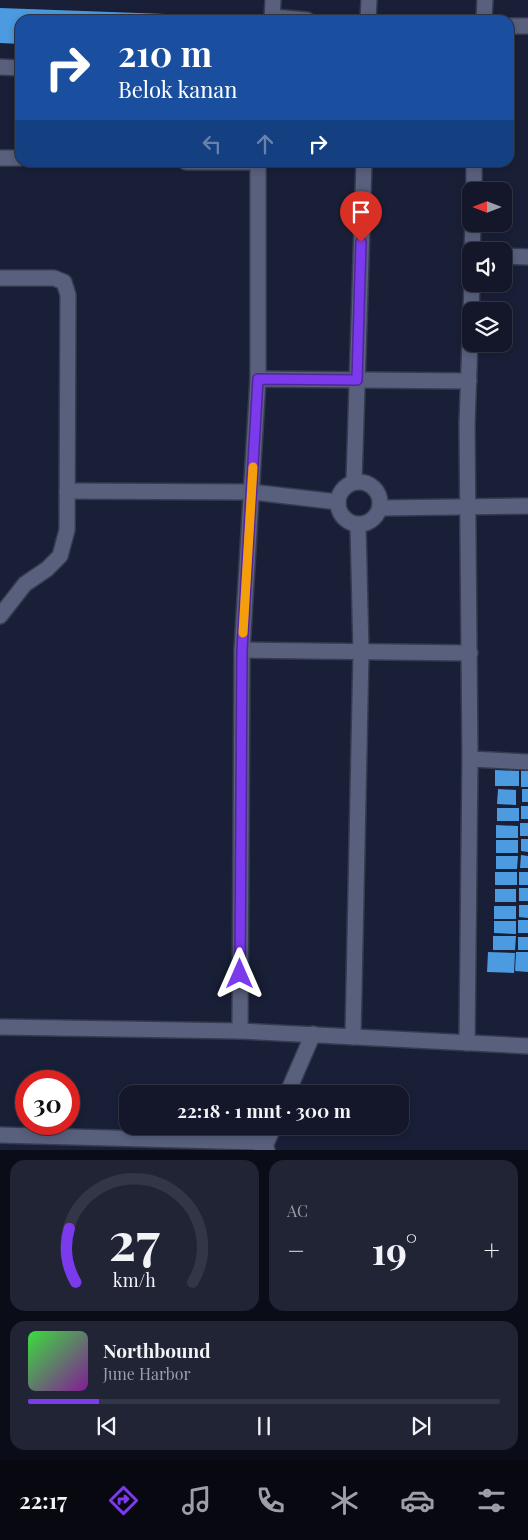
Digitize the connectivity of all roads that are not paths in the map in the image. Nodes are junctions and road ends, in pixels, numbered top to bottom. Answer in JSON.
{"nodes":[{"id":1,"x":273,"y":0,"type":"edge"},
{"id":2,"x":369,"y":0,"type":"edge"},
{"id":3,"x":485,"y":0,"type":"edge"},
{"id":4,"x":273,"y":15,"type":"edge"},
{"id":5,"x":368,"y":15,"type":"edge"},
{"id":6,"x":484,"y":15,"type":"edge"},
{"id":7,"x":514,"y":26,"type":"edge"},
{"id":8,"x":528,"y":26,"type":"edge"},
{"id":9,"x":0,"y":67,"type":"edge"},
{"id":10,"x":15,"y":68,"type":"edge"},
{"id":11,"x":0,"y":158,"type":"edge"},
{"id":12,"x":15,"y":158,"type":"edge"},
{"id":13,"x":258,"y":167,"type":"edge"},
{"id":14,"x":364,"y":167,"type":"edge"},
{"id":15,"x":474,"y":167,"type":"edge"},
{"id":16,"x":474,"y":182,"type":"edge"},
{"id":17,"x":512,"y":256,"type":"edge"},
{"id":18,"x":528,"y":256,"type":"edge"},
{"id":19,"x":0,"y":278,"type":"edge"},
{"id":20,"x":472,"y":292,"type":"edge"},
{"id":21,"x":258,"y":379,"type":"junction"},
{"id":22,"x":357,"y":380,"type":"junction"},
{"id":23,"x":469,"y":380,"type":"junction"},
{"id":24,"x":354,"y":482,"type":"junction"},
{"id":25,"x":67,"y":491,"type":"junction"},
{"id":26,"x":252,"y":492,"type":"junction"},
{"id":27,"x":338,"y":502,"type":"junction"},
{"id":28,"x":467,"y":506,"type":"junction"},
{"id":29,"x":528,"y":506,"type":"edge"},
{"id":30,"x":380,"y":508,"type":"junction"},
{"id":31,"x":358,"y":524,"type":"junction"},
{"id":32,"x":0,"y":616,"type":"edge"},
{"id":33,"x":242,"y":650,"type":"junction"},
{"id":34,"x":361,"y":652,"type":"junction"},
{"id":35,"x":470,"y":653,"type":"junction"},
{"id":36,"x":470,"y":758,"type":"junction"},
{"id":37,"x":528,"y":762,"type":"edge"},
{"id":38,"x":0,"y":1027,"type":"edge"},
{"id":39,"x":240,"y":1031,"type":"junction"},
{"id":40,"x":312,"y":1034,"type":"junction"},
{"id":41,"x":353,"y":1036,"type":"junction"},
{"id":42,"x":467,"y":1043,"type":"junction"},
{"id":43,"x":528,"y":1046,"type":"edge"},
{"id":44,"x":291,"y":1085,"type":"edge"},
{"id":45,"x":0,"y":1135,"type":"edge"},
{"id":46,"x":271,"y":1135,"type":"edge"},
{"id":47,"x":266,"y":1148,"type":"edge"}],
"edges":[{"from":1,"to":4,"type":"street"},
{"from":2,"to":5,"type":"street"},
{"from":3,"to":6,"type":"street"},
{"from":7,"to":8,"type":"street"},
{"from":9,"to":10,"type":"street"},
{"from":11,"to":12,"type":"street"},
{"from":13,"to":21,"type":"street"},
{"from":14,"to":22,"type":"street"},
{"from":15,"to":16,"type":"street"},
{"from":17,"to":18,"type":"street"},
{"from":19,"to":25,"type":"street"},
{"from":20,"to":23,"type":"street"},
{"from":21,"to":22,"type":"street"},
{"from":21,"to":26,"type":"street"},
{"from":22,"to":23,"type":"street"},
{"from":22,"to":24,"type":"street"},
{"from":23,"to":28,"type":"street"},
{"from":24,"to":27,"type":"street"},
{"from":24,"to":30,"type":"street"},
{"from":25,"to":26,"type":"street"},
{"from":25,"to":32,"type":"street"},
{"from":26,"to":27,"type":"street"},
{"from":26,"to":33,"type":"street"},
{"from":27,"to":31,"type":"street"},
{"from":28,"to":29,"type":"street"},
{"from":28,"to":30,"type":"street"},
{"from":28,"to":35,"type":"street"},
{"from":30,"to":31,"type":"street"},
{"from":31,"to":34,"type":"street"},
{"from":33,"to":34,"type":"street"},
{"from":33,"to":39,"type":"street"},
{"from":34,"to":35,"type":"street"},
{"from":34,"to":41,"type":"street"},
{"from":35,"to":36,"type":"street"},
{"from":36,"to":37,"type":"street"},
{"from":36,"to":42,"type":"street"},
{"from":38,"to":39,"type":"street"},
{"from":39,"to":40,"type":"street"},
{"from":40,"to":41,"type":"street"},
{"from":40,"to":44,"type":"street"},
{"from":41,"to":42,"type":"street"},
{"from":42,"to":43,"type":"street"},
{"from":45,"to":47,"type":"street"},
{"from":46,"to":47,"type":"street"}]}
